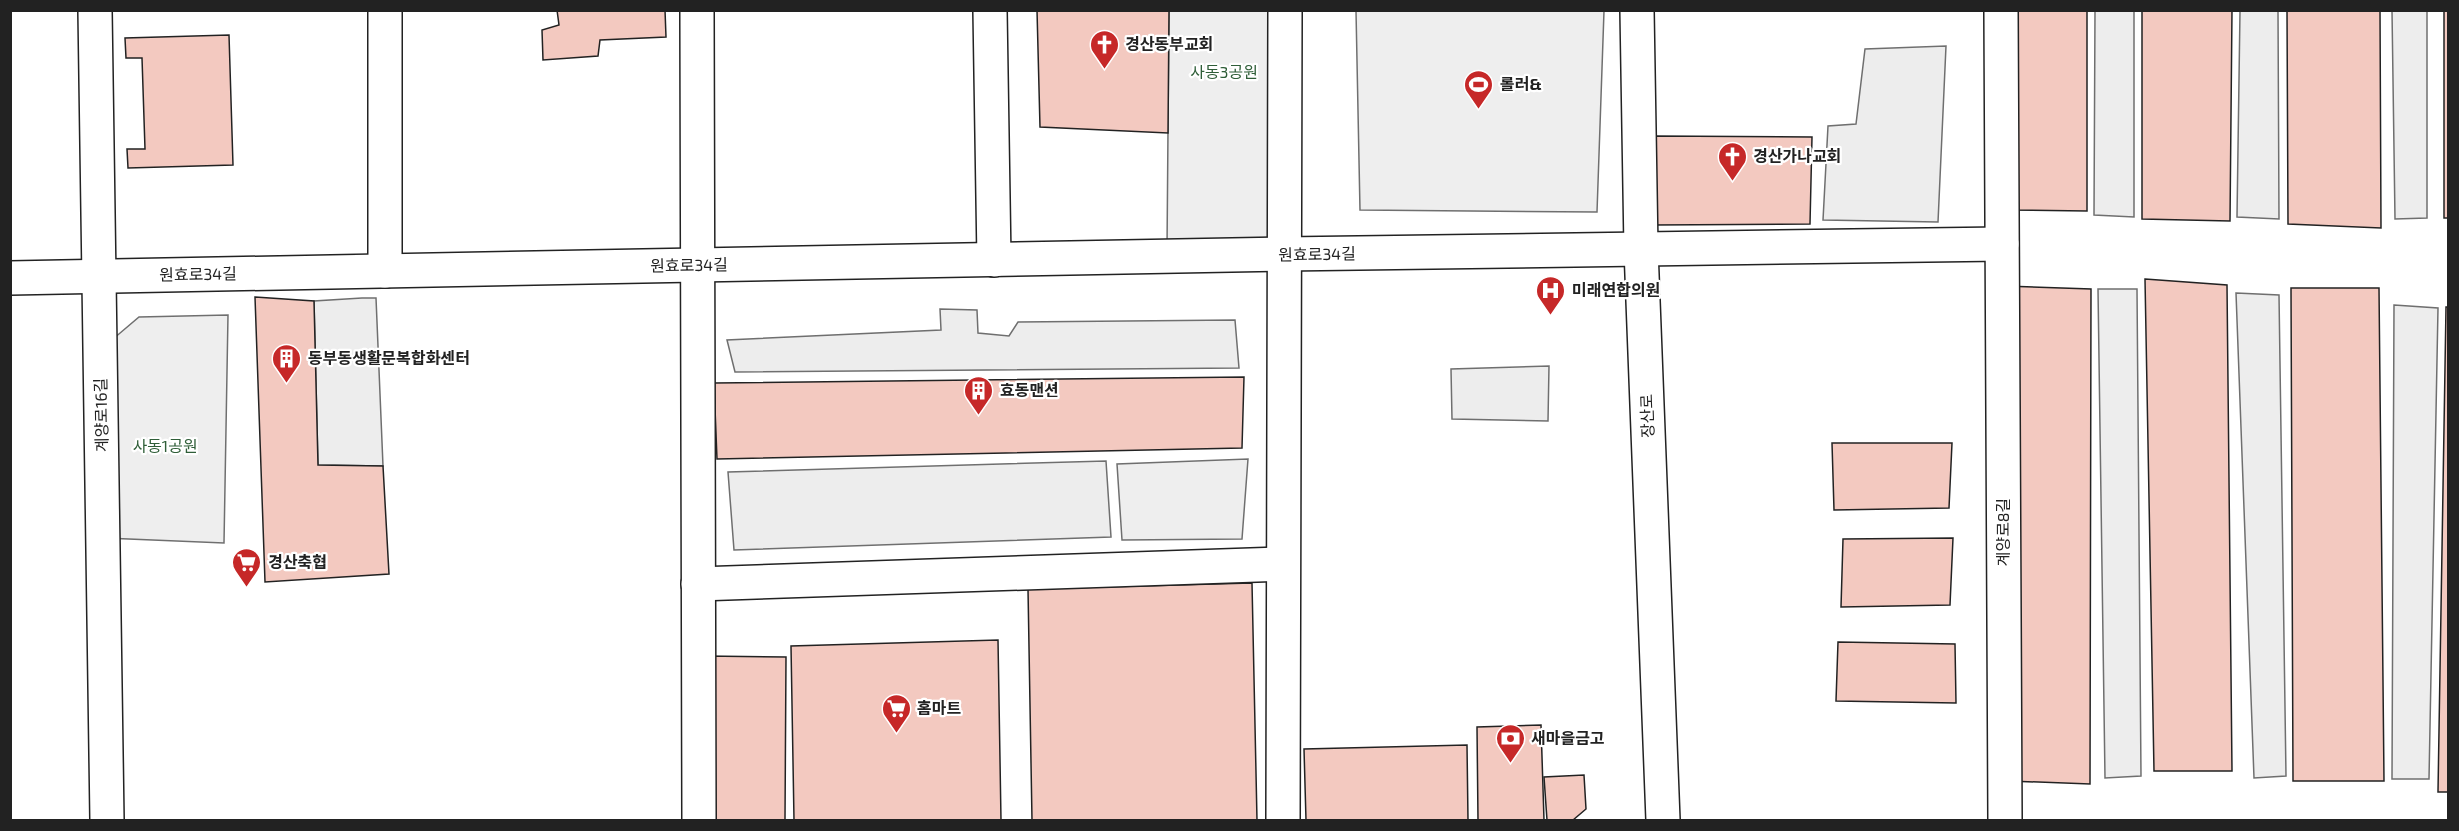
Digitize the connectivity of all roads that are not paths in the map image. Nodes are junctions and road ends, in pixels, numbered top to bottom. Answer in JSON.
{"nodes":[{"id":1,"x":95,"y":10,"type":"edge"},
{"id":2,"x":385,"y":10,"type":"edge"},
{"id":3,"x":697,"y":10,"type":"edge"},
{"id":4,"x":990,"y":10,"type":"edge"},
{"id":5,"x":1285,"y":10,"type":"edge"},
{"id":6,"x":1637,"y":10,"type":"edge"},
{"id":7,"x":2001,"y":10,"type":"edge"},
{"id":8,"x":2002,"y":244,"type":"junction"},
{"id":9,"x":1641,"y":249,"type":"junction"},
{"id":10,"x":1284,"y":254,"type":"junction"},
{"id":11,"x":994,"y":260,"type":"junction"},
{"id":12,"x":698,"y":265,"type":"junction"},
{"id":13,"x":385,"y":271,"type":"junction"},
{"id":14,"x":99,"y":276,"type":"junction"},
{"id":15,"x":10,"y":278,"type":"edge"},
{"id":16,"x":1283,"y":564,"type":"junction"},
{"id":17,"x":698,"y":584,"type":"junction"},
{"id":18,"x":107,"y":820,"type":"edge"},
{"id":19,"x":699,"y":820,"type":"edge"},
{"id":20,"x":1282,"y":820,"type":"edge"},
{"id":21,"x":1663,"y":820,"type":"edge"},
{"id":22,"x":2005,"y":820,"type":"edge"}],
"edges":[{"from":1,"to":14,"type":"street","name":"계양로16길"},
{"from":2,"to":13,"type":"street"},
{"from":3,"to":12,"type":"street"},
{"from":4,"to":11,"type":"street"},
{"from":5,"to":10,"type":"street"},
{"from":6,"to":9,"type":"street","name":"장산로"},
{"from":7,"to":8,"type":"street","name":"계양로8길"},
{"from":8,"to":9,"type":"street"},
{"from":8,"to":22,"type":"street","name":"계양로8길"},
{"from":9,"to":10,"type":"street","name":"원효로34길"},
{"from":9,"to":21,"type":"street","name":"장산로"},
{"from":10,"to":11,"type":"street","name":"원효로34길"},
{"from":10,"to":16,"type":"street"},
{"from":11,"to":12,"type":"street","name":"원효로34길"},
{"from":12,"to":13,"type":"street","name":"원효로34길"},
{"from":12,"to":17,"type":"street"},
{"from":13,"to":14,"type":"street","name":"원효로34길"},
{"from":14,"to":15,"type":"street","name":"원효로34길"},
{"from":14,"to":18,"type":"street","name":"계양로16길"},
{"from":16,"to":17,"type":"street"},
{"from":16,"to":20,"type":"street"},
{"from":17,"to":19,"type":"street"}]}
